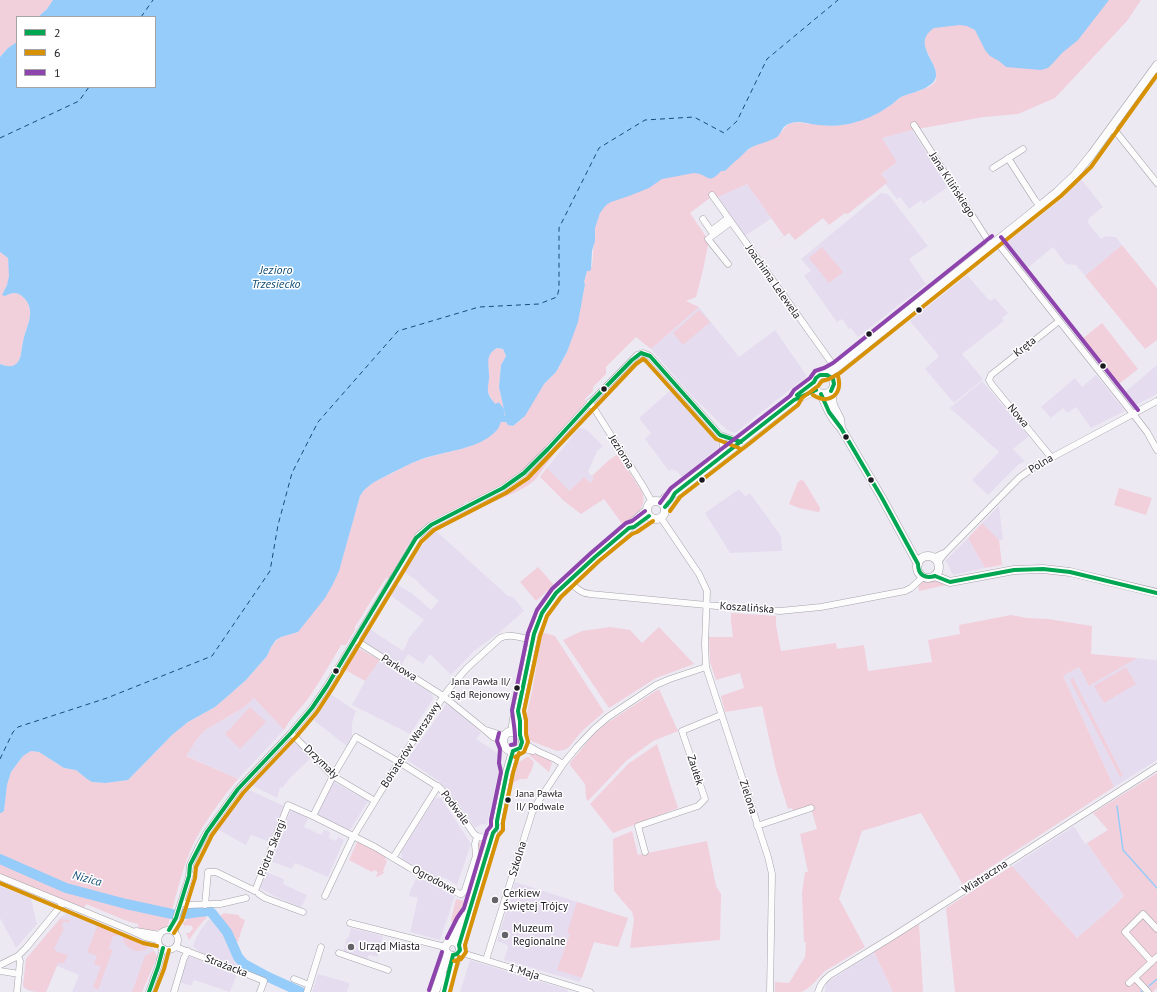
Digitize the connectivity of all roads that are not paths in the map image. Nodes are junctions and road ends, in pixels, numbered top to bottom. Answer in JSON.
{"nodes":[{"id":1,"x":1157,"y":65,"type":"edge"},
{"id":2,"x":914,"y":125,"type":"dead end"},
{"id":3,"x":1111,"y":128,"type":"junction"},
{"id":4,"x":1023,"y":149,"type":"dead end"},
{"id":5,"x":1008,"y":158,"type":"junction"},
{"id":6,"x":993,"y":168,"type":"dead end"},
{"id":7,"x":1157,"y":183,"type":"edge"},
{"id":8,"x":712,"y":195,"type":"dead end"},
{"id":9,"x":1040,"y":206,"type":"junction"},
{"id":10,"x":702,"y":220,"type":"dead end"},
{"id":11,"x":730,"y":220,"type":"junction"},
{"id":12,"x":993,"y":243,"type":"junction"},
{"id":13,"x":728,"y":264,"type":"dead end"},
{"id":14,"x":1059,"y":321,"type":"junction"},
{"id":15,"x":836,"y":368,"type":"junction"},
{"id":16,"x":992,"y":374,"type":"joint"},
{"id":17,"x":829,"y":376,"type":"junction"},
{"id":18,"x":817,"y":389,"type":"junction"},
{"id":19,"x":831,"y":391,"type":"junction"},
{"id":20,"x":1157,"y":401,"type":"edge"},
{"id":21,"x":590,"y":402,"type":"junction"},
{"id":22,"x":1133,"y":414,"type":"junction"},
{"id":23,"x":841,"y":428,"type":"junction"},
{"id":24,"x":720,"y":435,"type":"junction"},
{"id":25,"x":741,"y":442,"type":"junction"},
{"id":26,"x":1157,"y":450,"type":"edge"},
{"id":27,"x":722,"y":457,"type":"junction"},
{"id":28,"x":1052,"y":457,"type":"junction"},
{"id":29,"x":652,"y":502,"type":"junction"},
{"id":30,"x":663,"y":505,"type":"junction"},
{"id":31,"x":648,"y":513,"type":"junction"},
{"id":32,"x":661,"y":518,"type":"junction"},
{"id":33,"x":912,"y":551,"type":"junction"},
{"id":34,"x":924,"y":557,"type":"junction"},
{"id":35,"x":936,"y":560,"type":"junction"},
{"id":36,"x":918,"y":564,"type":"junction"},
{"id":37,"x":936,"y":574,"type":"junction"},
{"id":38,"x":923,"y":577,"type":"junction"},
{"id":39,"x":569,"y":580,"type":"junction"},
{"id":40,"x":1157,"y":593,"type":"edge"},
{"id":41,"x":706,"y":605,"type":"junction"},
{"id":42,"x":355,"y":640,"type":"junction"},
{"id":43,"x":533,"y":640,"type":"junction"},
{"id":44,"x":706,"y":667,"type":"junction"},
{"id":45,"x":443,"y":696,"type":"junction"},
{"id":46,"x":721,"y":715,"type":"junction"},
{"id":47,"x":291,"y":733,"type":"junction"},
{"id":48,"x":513,"y":742,"type":"junction"},
{"id":49,"x":396,"y":760,"type":"junction"},
{"id":50,"x":563,"y":764,"type":"junction"},
{"id":51,"x":1157,"y":767,"type":"edge"},
{"id":52,"x":333,"y":776,"type":"junction"},
{"id":53,"x":438,"y":786,"type":"junction"},
{"id":54,"x":375,"y":801,"type":"junction"},
{"id":55,"x":288,"y":805,"type":"joint"},
{"id":56,"x":811,"y":808,"type":"dead end"},
{"id":57,"x":313,"y":816,"type":"junction"},
{"id":58,"x":757,"y":826,"type":"junction"},
{"id":59,"x":477,"y":836,"type":"junction"},
{"id":60,"x":353,"y":837,"type":"junction"},
{"id":61,"x":492,"y":837,"type":"junction"},
{"id":62,"x":645,"y":852,"type":"dead end"},
{"id":63,"x":393,"y":858,"type":"junction"},
{"id":64,"x":0,"y":877,"type":"edge"},
{"id":65,"x":257,"y":892,"type":"junction"},
{"id":66,"x":325,"y":896,"type":"dead end"},
{"id":67,"x":246,"y":898,"type":"dead end"},
{"id":68,"x":181,"y":902,"type":"junction"},
{"id":69,"x":63,"y":903,"type":"junction"},
{"id":70,"x":205,"y":905,"type":"junction"},
{"id":71,"x":303,"y":912,"type":"dead end"},
{"id":72,"x":350,"y":923,"type":"dead end"},
{"id":73,"x":1157,"y":929,"type":"edge"},
{"id":74,"x":172,"y":931,"type":"junction"},
{"id":75,"x":159,"y":937,"type":"junction"},
{"id":76,"x":177,"y":945,"type":"junction"},
{"id":77,"x":321,"y":947,"type":"dead end"},
{"id":78,"x":165,"y":949,"type":"junction"},
{"id":79,"x":453,"y":949,"type":"junction"},
{"id":80,"x":188,"y":951,"type":"junction"},
{"id":81,"x":339,"y":953,"type":"dead end"},
{"id":82,"x":18,"y":956,"type":"junction"},
{"id":83,"x":1155,"y":959,"type":"edge"},
{"id":84,"x":486,"y":960,"type":"junction"},
{"id":85,"x":0,"y":965,"type":"edge"},
{"id":86,"x":388,"y":970,"type":"dead end"},
{"id":87,"x":0,"y":971,"type":"edge"},
{"id":88,"x":19,"y":974,"type":"junction"},
{"id":89,"x":1135,"y":978,"type":"junction"},
{"id":90,"x":294,"y":979,"type":"dead end"},
{"id":91,"x":1129,"y":983,"type":"dead end"},
{"id":92,"x":308,"y":989,"type":"edge"},
{"id":93,"x":18,"y":992,"type":"edge"},
{"id":94,"x":149,"y":992,"type":"edge"},
{"id":95,"x":174,"y":992,"type":"edge"},
{"id":96,"x":260,"y":992,"type":"edge"},
{"id":97,"x":435,"y":992,"type":"edge"},
{"id":98,"x":444,"y":992,"type":"edge"},
{"id":99,"x":590,"y":992,"type":"edge"},
{"id":100,"x":770,"y":992,"type":"edge"},
{"id":101,"x":818,"y":992,"type":"edge"},
{"id":102,"x":1148,"y":992,"type":"edge"}],
"edges":[{"from":1,"to":3,"type":"street"},
{"from":2,"to":12,"type":"street","name":"Jana Kilińskiego"},
{"from":3,"to":7,"type":"street"},
{"from":3,"to":9,"type":"street"},
{"from":4,"to":5,"type":"street"},
{"from":5,"to":6,"type":"street"},
{"from":5,"to":9,"type":"street"},
{"from":8,"to":11,"type":"street","name":"Joachima Lelewela"},
{"from":9,"to":12,"type":"street"},
{"from":10,"to":11,"type":"street"},
{"from":11,"to":13,"type":"street"},
{"from":11,"to":15,"type":"street","name":"Joachima Lelewela"},
{"from":12,"to":14,"type":"street","name":"Jana Kilińskiego"},
{"from":12,"to":15,"type":"street"},
{"from":14,"to":16,"type":"street","name":"Kręta"},
{"from":14,"to":22,"type":"street","name":"Jana Kilińskiego"},
{"from":15,"to":17,"type":"street"},
{"from":16,"to":28,"type":"street","name":"Nowa"},
{"from":17,"to":18,"type":"street"},
{"from":17,"to":19,"type":"street"},
{"from":18,"to":19,"type":"street"},
{"from":18,"to":23,"type":"street"},
{"from":18,"to":25,"type":"street"},
{"from":19,"to":23,"type":"street"},
{"from":20,"to":22,"type":"street","name":"Polna"},
{"from":21,"to":24,"type":"street"},
{"from":21,"to":29,"type":"street","name":"Jeziorna"},
{"from":21,"to":42,"type":"street"},
{"from":22,"to":26,"type":"street","name":"Jana Kilińskiego"},
{"from":22,"to":28,"type":"street","name":"Polna"},
{"from":23,"to":33,"type":"street"},
{"from":24,"to":25,"type":"street"},
{"from":24,"to":27,"type":"street"},
{"from":25,"to":27,"type":"street"},
{"from":27,"to":30,"type":"street"},
{"from":28,"to":35,"type":"street","name":"Polna"},
{"from":29,"to":30,"type":"street"},
{"from":29,"to":31,"type":"street"},
{"from":30,"to":32,"type":"street"},
{"from":31,"to":32,"type":"street"},
{"from":31,"to":39,"type":"street"},
{"from":32,"to":41,"type":"street"},
{"from":33,"to":34,"type":"street"},
{"from":33,"to":36,"type":"street"},
{"from":34,"to":35,"type":"street"},
{"from":34,"to":36,"type":"street"},
{"from":35,"to":37,"type":"street"},
{"from":36,"to":38,"type":"street"},
{"from":37,"to":38,"type":"street"},
{"from":37,"to":40,"type":"street"},
{"from":38,"to":41,"type":"street","name":"Koszalińska"},
{"from":39,"to":41,"type":"street","name":"Koszalińska"},
{"from":39,"to":43,"type":"street"},
{"from":41,"to":44,"type":"street","name":"Zielona"},
{"from":42,"to":45,"type":"street","name":"Parkowa"},
{"from":42,"to":47,"type":"street"},
{"from":43,"to":45,"type":"street","name":"Bohaterów Warszawy"},
{"from":43,"to":48,"type":"street"},
{"from":44,"to":46,"type":"street","name":"Zielona"},
{"from":44,"to":50,"type":"street","name":"Szkolna"},
{"from":45,"to":48,"type":"street","name":"Parkowa"},
{"from":45,"to":49,"type":"street","name":"Bohaterów Warszawy"},
{"from":46,"to":58,"type":"street","name":"Zielona"},
{"from":46,"to":62,"type":"street","name":"Zaułek"},
{"from":47,"to":52,"type":"street","name":"Drzymały"},
{"from":47,"to":68,"type":"street"},
{"from":48,"to":50,"type":"street"},
{"from":48,"to":61,"type":"street"},
{"from":49,"to":52,"type":"street","name":"Podwale"},
{"from":49,"to":53,"type":"street","name":"Podwale"},
{"from":49,"to":54,"type":"street","name":"Bohaterów Warszawy"},
{"from":50,"to":84,"type":"street","name":"Szkolna"},
{"from":51,"to":101,"type":"street","name":"Wiatraczna"},
{"from":52,"to":54,"type":"street","name":"Drzymały"},
{"from":52,"to":57,"type":"street"},
{"from":53,"to":59,"type":"street","name":"Podwale"},
{"from":53,"to":63,"type":"street"},
{"from":54,"to":60,"type":"street","name":"Bohaterów Warszawy"},
{"from":55,"to":57,"type":"street","name":"Ogrodowa"},
{"from":55,"to":65,"type":"street","name":"Piotra Skargi"},
{"from":56,"to":58,"type":"street"},
{"from":57,"to":60,"type":"street","name":"Ogrodowa"},
{"from":58,"to":100,"type":"street","name":"Zielona"},
{"from":59,"to":61,"type":"street","name":"Podwale"},
{"from":59,"to":63,"type":"street","name":"Ogrodowa"},
{"from":60,"to":63,"type":"street","name":"Ogrodowa"},
{"from":60,"to":66,"type":"street","name":"Bohaterów Warszawy"},
{"from":61,"to":79,"type":"street"},
{"from":64,"to":69,"type":"street"},
{"from":65,"to":70,"type":"street"},
{"from":65,"to":71,"type":"street"},
{"from":67,"to":70,"type":"street"},
{"from":68,"to":70,"type":"street"},
{"from":68,"to":74,"type":"street"},
{"from":69,"to":75,"type":"street"},
{"from":69,"to":82,"type":"street"},
{"from":72,"to":79,"type":"street","name":"1 Maja"},
{"from":73,"to":83,"type":"street"},
{"from":74,"to":75,"type":"street"},
{"from":74,"to":76,"type":"street"},
{"from":75,"to":78,"type":"street"},
{"from":76,"to":78,"type":"street"},
{"from":76,"to":80,"type":"street","name":"Strażacka"},
{"from":77,"to":92,"type":"street"},
{"from":78,"to":94,"type":"street"},
{"from":79,"to":84,"type":"street","name":"1 Maja"},
{"from":79,"to":97,"type":"street"},
{"from":79,"to":98,"type":"street"},
{"from":80,"to":95,"type":"street"},
{"from":80,"to":96,"type":"street","name":"Strażacka"},
{"from":81,"to":86,"type":"street"},
{"from":82,"to":85,"type":"street"},
{"from":82,"to":88,"type":"street"},
{"from":83,"to":89,"type":"street"},
{"from":84,"to":99,"type":"street","name":"1 Maja"},
{"from":87,"to":88,"type":"street"},
{"from":88,"to":93,"type":"street"},
{"from":89,"to":91,"type":"street"},
{"from":89,"to":102,"type":"street"},
{"from":90,"to":92,"type":"street"}]}
